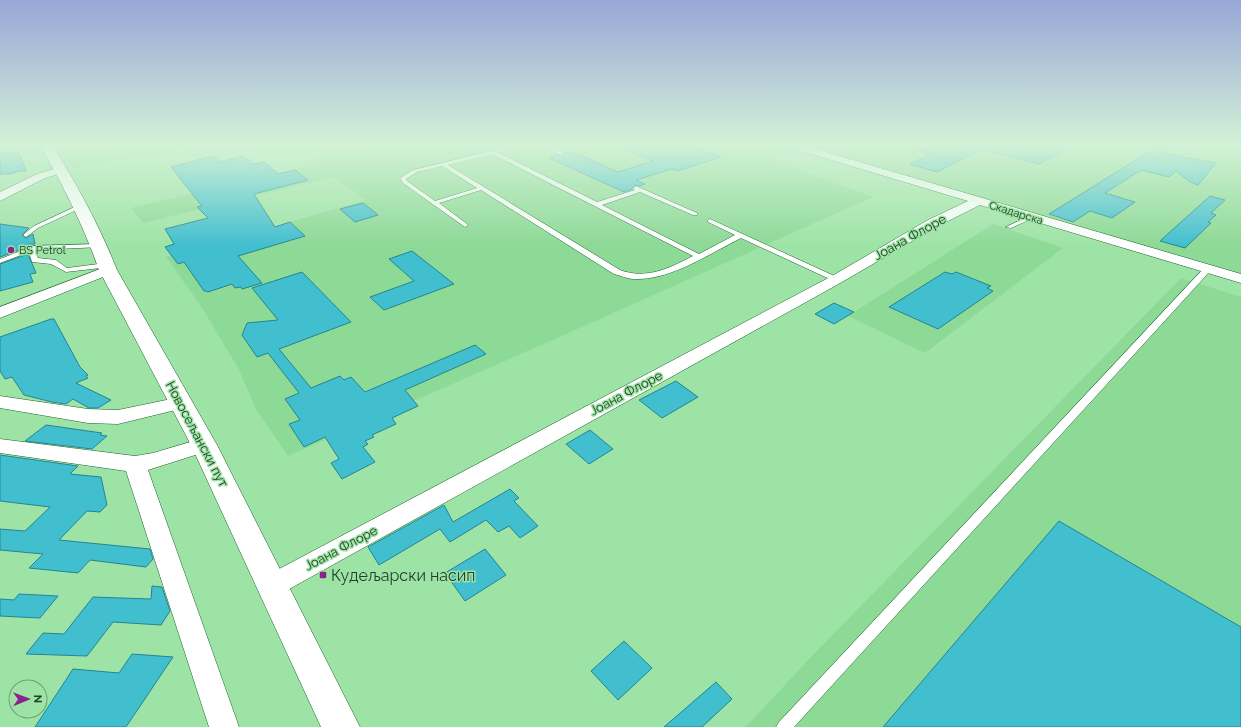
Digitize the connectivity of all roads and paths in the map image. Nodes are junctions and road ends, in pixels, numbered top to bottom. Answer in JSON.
{"nodes":[{"id":1,"x":35,"y":179,"type":"edge"},
{"id":2,"x":65,"y":179,"type":"edge"},
{"id":3,"x":403,"y":179,"type":"edge"},
{"id":4,"x":467,"y":179,"type":"edge"},
{"id":5,"x":544,"y":179,"type":"edge"},
{"id":6,"x":905,"y":179,"type":"edge"},
{"id":7,"x":482,"y":188,"type":"junction"},
{"id":8,"x":0,"y":197,"type":"edge"},
{"id":9,"x":978,"y":201,"type":"junction"},
{"id":10,"x":434,"y":203,"type":"junction"},
{"id":11,"x":595,"y":205,"type":"junction"},
{"id":12,"x":79,"y":207,"type":"junction"},
{"id":13,"x":694,"y":214,"type":"dead end"},
{"id":14,"x":1031,"y":217,"type":"junction"},
{"id":15,"x":710,"y":221,"type":"dead end"},
{"id":16,"x":465,"y":225,"type":"dead end"},
{"id":17,"x":1009,"y":227,"type":"dead end"},
{"id":18,"x":26,"y":235,"type":"dead end"},
{"id":19,"x":741,"y":235,"type":"junction"},
{"id":20,"x":30,"y":248,"type":"junction"},
{"id":21,"x":698,"y":256,"type":"junction"},
{"id":22,"x":105,"y":260,"type":"junction"},
{"id":23,"x":0,"y":261,"type":"edge"},
{"id":24,"x":1208,"y":269,"type":"junction"},
{"id":25,"x":837,"y":279,"type":"junction"},
{"id":26,"x":1241,"y":279,"type":"edge"},
{"id":27,"x":0,"y":313,"type":"edge"},
{"id":28,"x":0,"y":402,"type":"edge"},
{"id":29,"x":181,"y":403,"type":"junction"},
{"id":30,"x":204,"y":445,"type":"junction"},
{"id":31,"x":0,"y":446,"type":"edge"},
{"id":32,"x":135,"y":464,"type":"junction"},
{"id":33,"x":273,"y":584,"type":"junction"},
{"id":34,"x":224,"y":727,"type":"edge"},
{"id":35,"x":341,"y":727,"type":"edge"},
{"id":36,"x":784,"y":727,"type":"edge"}],
"edges":[{"from":1,"to":8,"type":"street"},
{"from":2,"to":12,"type":"main road","name":"Новосељански пут"},
{"from":3,"to":10,"type":"lane"},
{"from":4,"to":7,"type":"lane"},
{"from":5,"to":11,"type":"lane"},
{"from":6,"to":9,"type":"street","name":"Скадарска"},
{"from":7,"to":10,"type":"lane"},
{"from":7,"to":21,"type":"lane"},
{"from":9,"to":14,"type":"street","name":"Скадарска"},
{"from":9,"to":25,"type":"street","name":"Јоана Флоре"},
{"from":10,"to":16,"type":"lane"},
{"from":11,"to":13,"type":"lane"},
{"from":11,"to":21,"type":"lane"},
{"from":12,"to":18,"type":"lane"},
{"from":12,"to":22,"type":"main road","name":"Новосељански пут"},
{"from":14,"to":17,"type":"lane"},
{"from":14,"to":24,"type":"street","name":"Скадарска"},
{"from":15,"to":19,"type":"lane"},
{"from":19,"to":21,"type":"lane"},
{"from":19,"to":25,"type":"lane"},
{"from":20,"to":22,"type":"lane"},
{"from":20,"to":22,"type":"lane"},
{"from":20,"to":23,"type":"lane"},
{"from":22,"to":27,"type":"street"},
{"from":22,"to":29,"type":"main road","name":"Новосељански пут"},
{"from":24,"to":26,"type":"street","name":"Скадарска"},
{"from":24,"to":36,"type":"lane"},
{"from":25,"to":33,"type":"street","name":"Јоана Флоре"},
{"from":28,"to":29,"type":"street"},
{"from":29,"to":30,"type":"main road","name":"Новосељански пут"},
{"from":30,"to":32,"type":"street"},
{"from":30,"to":33,"type":"main road","name":"Новосељански пут"},
{"from":31,"to":32,"type":"street"},
{"from":32,"to":34,"type":"street"},
{"from":33,"to":35,"type":"main road","name":"Новосељански пут"}]}
